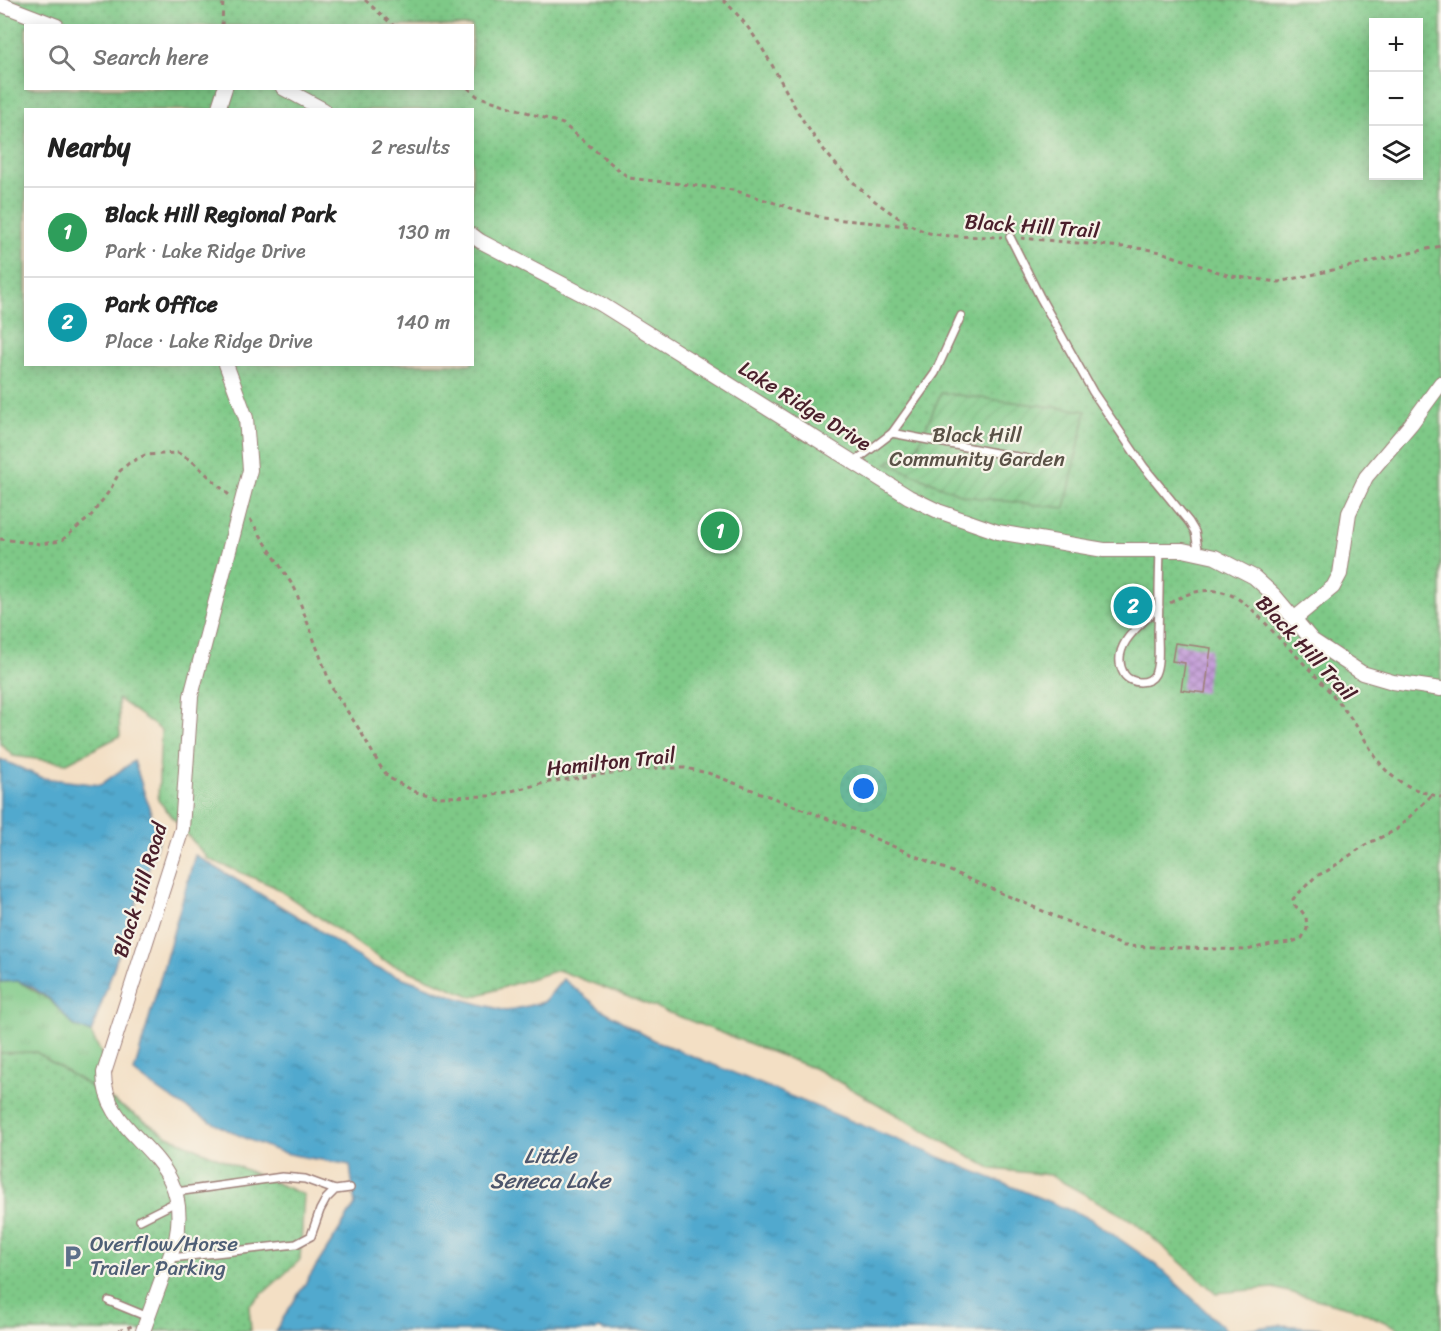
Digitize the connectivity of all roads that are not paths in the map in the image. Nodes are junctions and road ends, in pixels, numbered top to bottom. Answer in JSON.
{"nodes":[{"id":1,"x":0,"y":4,"type":"edge"},
{"id":2,"x":52,"y":24,"type":"edge"},
{"id":3,"x":224,"y":90,"type":"edge"},
{"id":4,"x":287,"y":90,"type":"edge"},
{"id":5,"x":219,"y":108,"type":"edge"},
{"id":6,"x":320,"y":108,"type":"edge"},
{"id":7,"x":474,"y":236,"type":"edge"},
{"id":8,"x":1010,"y":237,"type":"road end"},
{"id":9,"x":961,"y":316,"type":"dead end"},
{"id":10,"x":227,"y":366,"type":"edge"},
{"id":11,"x":1441,"y":383,"type":"edge"},
{"id":12,"x":892,"y":433,"type":"junction"},
{"id":13,"x":1038,"y":461,"type":"dead end"},
{"id":14,"x":854,"y":462,"type":"junction"},
{"id":15,"x":1160,"y":550,"type":"junction"},
{"id":16,"x":1199,"y":554,"type":"junction"},
{"id":17,"x":1159,"y":607,"type":"junction"},
{"id":18,"x":1294,"y":619,"type":"junction"},
{"id":19,"x":1441,"y":688,"type":"edge"},
{"id":20,"x":350,"y":1188,"type":"dead end"},
{"id":21,"x":335,"y":1190,"type":"junction"},
{"id":22,"x":177,"y":1196,"type":"junction"},
{"id":23,"x":140,"y":1220,"type":"dead end"},
{"id":24,"x":171,"y":1258,"type":"junction"},
{"id":25,"x":109,"y":1301,"type":"dead end"},
{"id":26,"x":148,"y":1317,"type":"junction"},
{"id":27,"x":143,"y":1331,"type":"edge"}],
"edges":[{"from":1,"to":2,"type":"street"},
{"from":3,"to":5,"type":"street"},
{"from":4,"to":6,"type":"street"},
{"from":7,"to":14,"type":"street","name":"Lake Ridge Drive"},
{"from":8,"to":16,"type":"lane"},
{"from":9,"to":12,"type":"lane"},
{"from":10,"to":22,"type":"street","name":"Black Hill Road"},
{"from":11,"to":18,"type":"street"},
{"from":12,"to":13,"type":"lane"},
{"from":12,"to":14,"type":"lane"},
{"from":14,"to":15,"type":"street","name":"Lake Ridge Drive"},
{"from":15,"to":16,"type":"street","name":"Lake Ridge Drive"},
{"from":15,"to":17,"type":"lane"},
{"from":16,"to":18,"type":"street","name":"Lake Ridge Drive"},
{"from":17,"to":17,"type":"lane"},
{"from":18,"to":19,"type":"street","name":"Lake Ridge Drive"},
{"from":20,"to":21,"type":"lane"},
{"from":21,"to":22,"type":"lane"},
{"from":21,"to":24,"type":"lane"},
{"from":22,"to":23,"type":"lane"},
{"from":22,"to":24,"type":"street"},
{"from":24,"to":26,"type":"street"},
{"from":25,"to":26,"type":"lane"},
{"from":26,"to":27,"type":"street"}]}
